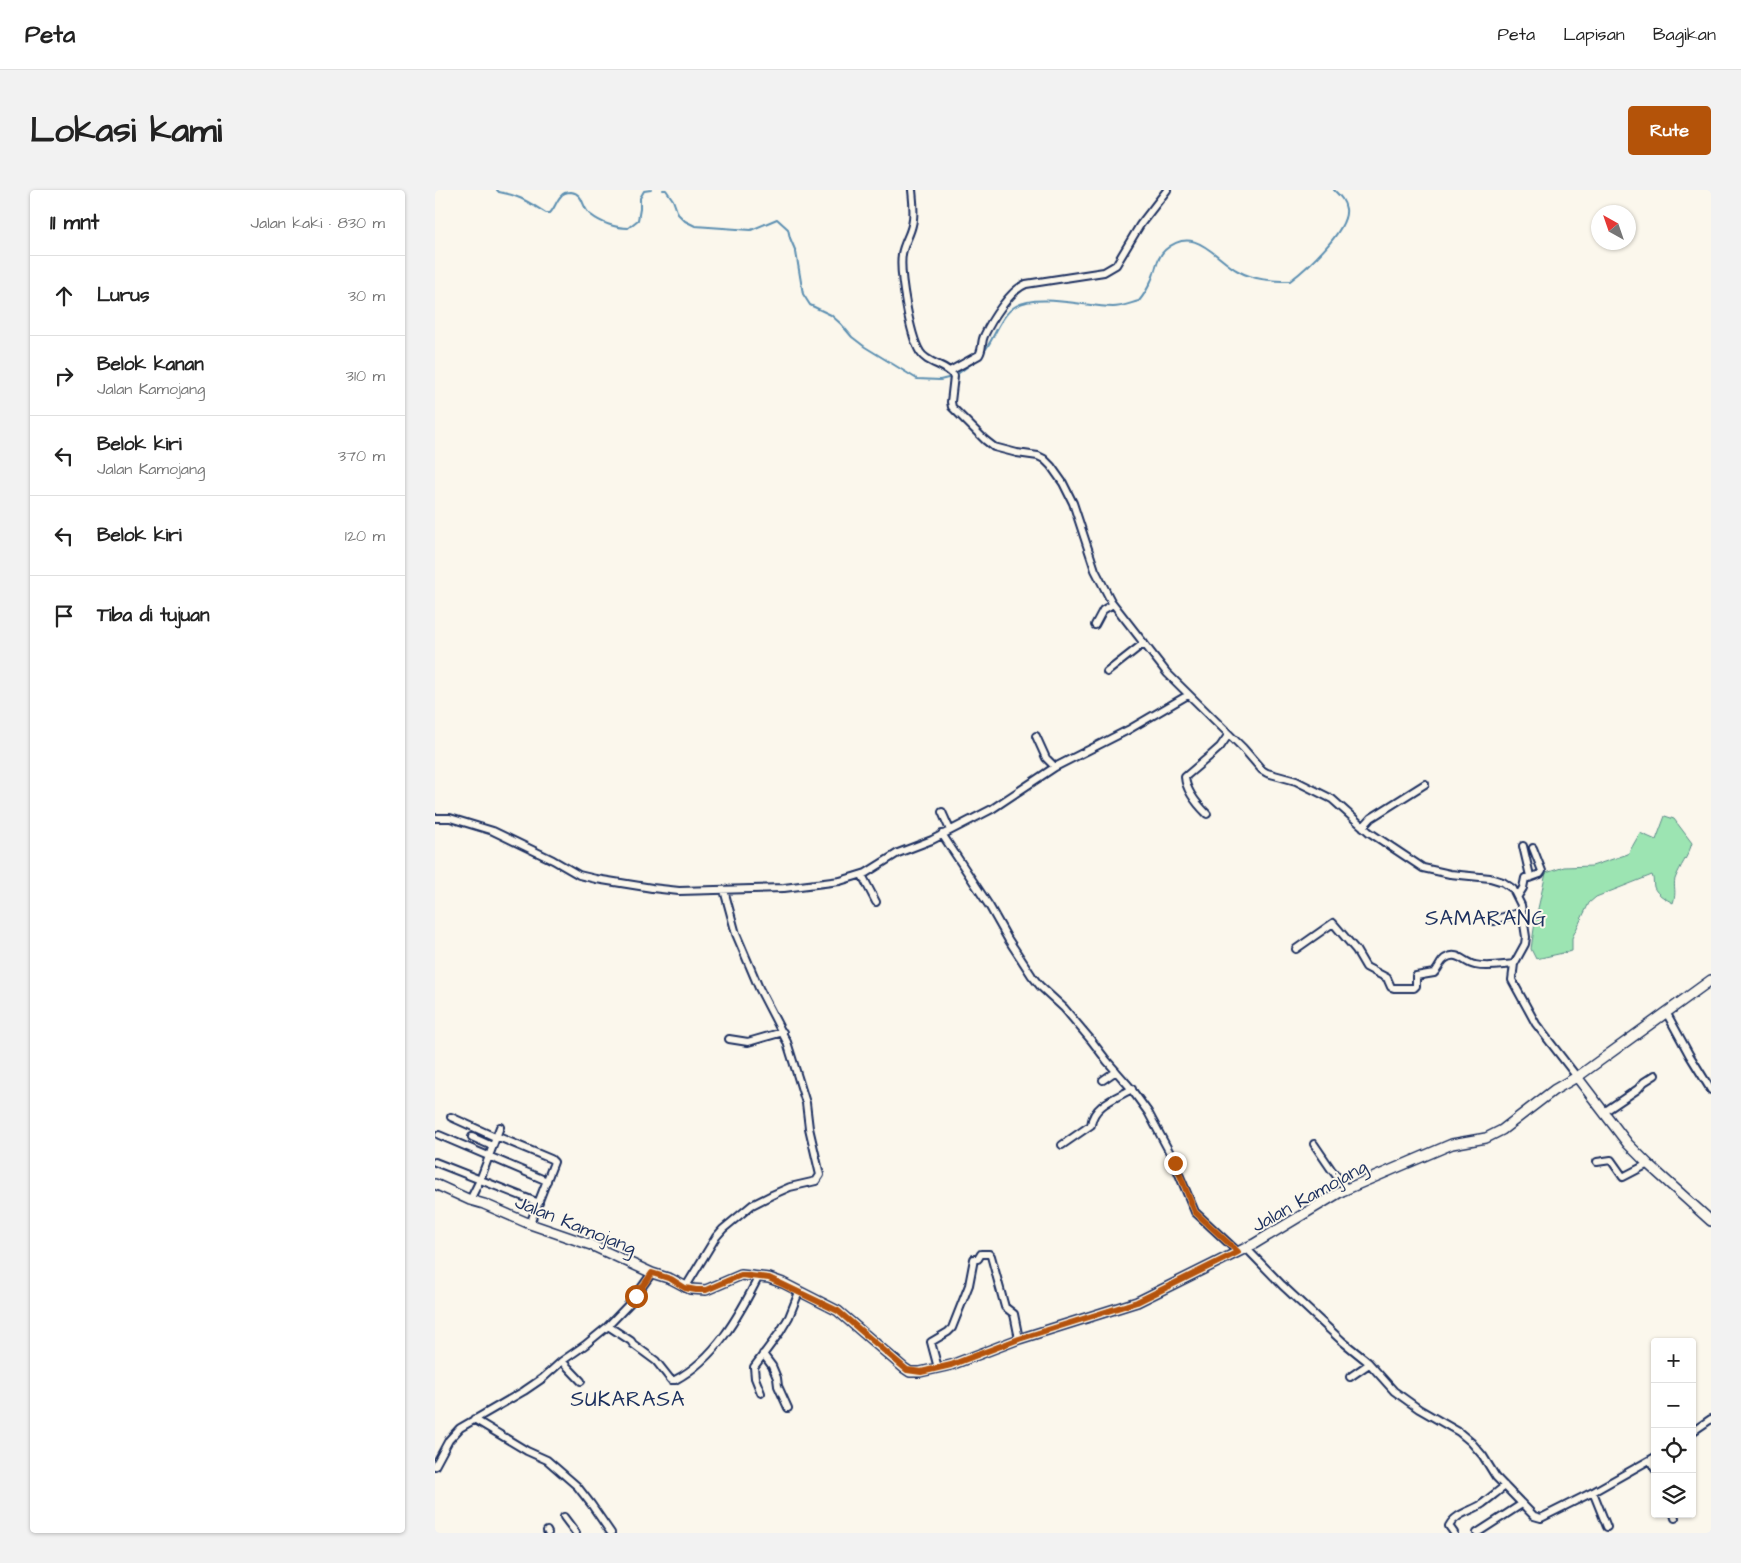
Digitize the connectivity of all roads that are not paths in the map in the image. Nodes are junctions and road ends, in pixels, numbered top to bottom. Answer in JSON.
{"nodes":[{"id":1,"x":912,"y":190,"type":"edge"},
{"id":2,"x":1167,"y":190,"type":"edge"},
{"id":3,"x":952,"y":373,"type":"junction"},
{"id":4,"x":1113,"y":604,"type":"junction"},
{"id":5,"x":1095,"y":625,"type":"dead end"},
{"id":6,"x":1144,"y":643,"type":"junction"},
{"id":7,"x":1107,"y":672,"type":"dead end"},
{"id":8,"x":1188,"y":696,"type":"junction"},
{"id":9,"x":1229,"y":734,"type":"junction"},
{"id":10,"x":1036,"y":736,"type":"dead end"},
{"id":11,"x":1055,"y":768,"type":"junction"},
{"id":12,"x":1425,"y":784,"type":"dead end"},
{"id":13,"x":942,"y":812,"type":"dead end"},
{"id":14,"x":1207,"y":814,"type":"dead end"},
{"id":15,"x":435,"y":818,"type":"edge"},
{"id":16,"x":1363,"y":827,"type":"junction"},
{"id":17,"x":950,"y":830,"type":"junction"},
{"id":18,"x":942,"y":834,"type":"junction"},
{"id":19,"x":1523,"y":846,"type":"dead end"},
{"id":20,"x":1533,"y":848,"type":"dead end"},
{"id":21,"x":862,"y":875,"type":"junction"},
{"id":22,"x":1529,"y":878,"type":"junction"},
{"id":23,"x":724,"y":890,"type":"junction"},
{"id":24,"x":1518,"y":896,"type":"junction"},
{"id":25,"x":876,"y":902,"type":"dead end"},
{"id":26,"x":1522,"y":912,"type":"junction"},
{"id":27,"x":1494,"y":921,"type":"dead end"},
{"id":28,"x":1296,"y":949,"type":"dead end"},
{"id":29,"x":1514,"y":964,"type":"junction"},
{"id":30,"x":1711,"y":980,"type":"edge"},
{"id":31,"x":1666,"y":1012,"type":"junction"},
{"id":32,"x":783,"y":1032,"type":"junction"},
{"id":33,"x":729,"y":1039,"type":"dead end"},
{"id":34,"x":1116,"y":1071,"type":"junction"},
{"id":35,"x":1655,"y":1075,"type":"dead end"},
{"id":36,"x":1577,"y":1077,"type":"junction"},
{"id":37,"x":1103,"y":1080,"type":"dead end"},
{"id":38,"x":1132,"y":1089,"type":"junction"},
{"id":39,"x":1711,"y":1090,"type":"edge"},
{"id":40,"x":1604,"y":1112,"type":"junction"},
{"id":41,"x":451,"y":1117,"type":"dead end"},
{"id":42,"x":500,"y":1127,"type":"dead end"},
{"id":43,"x":439,"y":1135,"type":"dead end"},
{"id":44,"x":495,"y":1136,"type":"junction"},
{"id":45,"x":472,"y":1137,"type":"dead end"},
{"id":46,"x":1314,"y":1144,"type":"dead end"},
{"id":47,"x":1062,"y":1145,"type":"dead end"},
{"id":48,"x":492,"y":1146,"type":"junction"},
{"id":49,"x":488,"y":1157,"type":"junction"},
{"id":50,"x":435,"y":1162,"type":"edge"},
{"id":51,"x":1597,"y":1162,"type":"dead end"},
{"id":52,"x":1648,"y":1164,"type":"junction"},
{"id":53,"x":480,"y":1180,"type":"junction"},
{"id":54,"x":547,"y":1181,"type":"junction"},
{"id":55,"x":435,"y":1184,"type":"edge"},
{"id":56,"x":1347,"y":1189,"type":"junction"},
{"id":57,"x":470,"y":1200,"type":"junction"},
{"id":58,"x":539,"y":1203,"type":"junction"},
{"id":59,"x":1711,"y":1221,"type":"edge"},
{"id":60,"x":530,"y":1224,"type":"junction"},
{"id":61,"x":1242,"y":1250,"type":"junction"},
{"id":62,"x":652,"y":1273,"type":"junction"},
{"id":63,"x":759,"y":1276,"type":"junction"},
{"id":64,"x":685,"y":1288,"type":"junction"},
{"id":65,"x":799,"y":1292,"type":"junction"},
{"id":66,"x":608,"y":1326,"type":"junction"},
{"id":67,"x":1019,"y":1339,"type":"junction"},
{"id":68,"x":763,"y":1354,"type":"junction"},
{"id":69,"x":562,"y":1361,"type":"junction"},
{"id":70,"x":1369,"y":1364,"type":"junction"},
{"id":71,"x":938,"y":1368,"type":"junction"},
{"id":72,"x":1350,"y":1377,"type":"dead end"},
{"id":73,"x":581,"y":1381,"type":"dead end"},
{"id":74,"x":761,"y":1393,"type":"dead end"},
{"id":75,"x":788,"y":1408,"type":"dead end"},
{"id":76,"x":474,"y":1419,"type":"junction"},
{"id":77,"x":1711,"y":1420,"type":"edge"},
{"id":78,"x":1696,"y":1429,"type":"edge"},
{"id":79,"x":1651,"y":1459,"type":"edge"},
{"id":80,"x":435,"y":1466,"type":"edge"},
{"id":81,"x":1505,"y":1486,"type":"junction"},
{"id":82,"x":1593,"y":1492,"type":"junction"},
{"id":83,"x":1522,"y":1504,"type":"junction"},
{"id":84,"x":564,"y":1517,"type":"dead end"},
{"id":85,"x":1607,"y":1527,"type":"dead end"},
{"id":86,"x":576,"y":1533,"type":"edge"},
{"id":87,"x":611,"y":1533,"type":"edge"},
{"id":88,"x":1454,"y":1533,"type":"edge"},
{"id":89,"x":1477,"y":1533,"type":"edge"}],
"edges":[{"from":1,"to":3,"type":"street"},
{"from":2,"to":3,"type":"street"},
{"from":3,"to":4,"type":"street"},
{"from":4,"to":5,"type":"street"},
{"from":4,"to":6,"type":"street"},
{"from":6,"to":7,"type":"street"},
{"from":6,"to":8,"type":"street"},
{"from":8,"to":9,"type":"street"},
{"from":8,"to":11,"type":"street"},
{"from":9,"to":14,"type":"street"},
{"from":9,"to":16,"type":"street"},
{"from":10,"to":11,"type":"street"},
{"from":11,"to":17,"type":"street"},
{"from":12,"to":16,"type":"street"},
{"from":13,"to":17,"type":"street"},
{"from":15,"to":23,"type":"street"},
{"from":16,"to":24,"type":"street"},
{"from":17,"to":18,"type":"street"},
{"from":18,"to":21,"type":"street"},
{"from":18,"to":34,"type":"street"},
{"from":19,"to":22,"type":"street"},
{"from":20,"to":22,"type":"street"},
{"from":21,"to":23,"type":"street"},
{"from":21,"to":25,"type":"street"},
{"from":22,"to":24,"type":"street"},
{"from":23,"to":32,"type":"street"},
{"from":24,"to":26,"type":"street"},
{"from":26,"to":27,"type":"street"},
{"from":26,"to":29,"type":"street"},
{"from":28,"to":29,"type":"street"},
{"from":29,"to":36,"type":"street"},
{"from":30,"to":31,"type":"main road","name":"Jalan Kamojang"},
{"from":31,"to":36,"type":"main road","name":"Jalan Kamojang"},
{"from":31,"to":39,"type":"street"},
{"from":32,"to":33,"type":"street"},
{"from":32,"to":64,"type":"street"},
{"from":34,"to":37,"type":"street"},
{"from":34,"to":38,"type":"street"},
{"from":35,"to":40,"type":"street"},
{"from":36,"to":40,"type":"main road"},
{"from":36,"to":56,"type":"main road","name":"Jalan Kamojang"},
{"from":38,"to":47,"type":"street"},
{"from":38,"to":61,"type":"street"},
{"from":40,"to":52,"type":"main road"},
{"from":41,"to":44,"type":"street"},
{"from":42,"to":44,"type":"street"},
{"from":43,"to":49,"type":"street"},
{"from":44,"to":48,"type":"street"},
{"from":44,"to":54,"type":"street"},
{"from":45,"to":48,"type":"street"},
{"from":46,"to":56,"type":"street"},
{"from":48,"to":49,"type":"street"},
{"from":49,"to":53,"type":"street"},
{"from":49,"to":54,"type":"street"},
{"from":50,"to":53,"type":"street"},
{"from":51,"to":52,"type":"street"},
{"from":52,"to":59,"type":"main road"},
{"from":53,"to":57,"type":"street"},
{"from":53,"to":58,"type":"street"},
{"from":54,"to":58,"type":"street"},
{"from":55,"to":57,"type":"main road","name":"Jalan Kamojang"},
{"from":56,"to":61,"type":"main road","name":"Jalan Kamojang"},
{"from":57,"to":60,"type":"main road","name":"Jalan Kamojang"},
{"from":58,"to":60,"type":"street"},
{"from":60,"to":62,"type":"main road","name":"Jalan Kamojang"},
{"from":61,"to":67,"type":"main road","name":"Jalan Kamojang"},
{"from":61,"to":70,"type":"street"},
{"from":62,"to":64,"type":"main road","name":"Jalan Kamojang"},
{"from":62,"to":66,"type":"street"},
{"from":63,"to":64,"type":"main road","name":"Jalan Kamojang"},
{"from":63,"to":65,"type":"main road","name":"Jalan Kamojang"},
{"from":63,"to":66,"type":"street"},
{"from":65,"to":68,"type":"street"},
{"from":65,"to":71,"type":"main road","name":"Jalan Kamojang"},
{"from":66,"to":69,"type":"street"},
{"from":67,"to":71,"type":"main road","name":"Jalan Kamojang"},
{"from":67,"to":71,"type":"street"},
{"from":68,"to":74,"type":"street"},
{"from":68,"to":75,"type":"street"},
{"from":69,"to":73,"type":"street"},
{"from":69,"to":76,"type":"street"},
{"from":70,"to":72,"type":"street"},
{"from":70,"to":81,"type":"street"},
{"from":76,"to":80,"type":"street"},
{"from":76,"to":87,"type":"street"},
{"from":77,"to":78,"type":"street"},
{"from":79,"to":82,"type":"street"},
{"from":81,"to":83,"type":"street"},
{"from":81,"to":88,"type":"street"},
{"from":82,"to":83,"type":"street"},
{"from":82,"to":85,"type":"street"},
{"from":83,"to":89,"type":"street"},
{"from":84,"to":86,"type":"street"}]}
